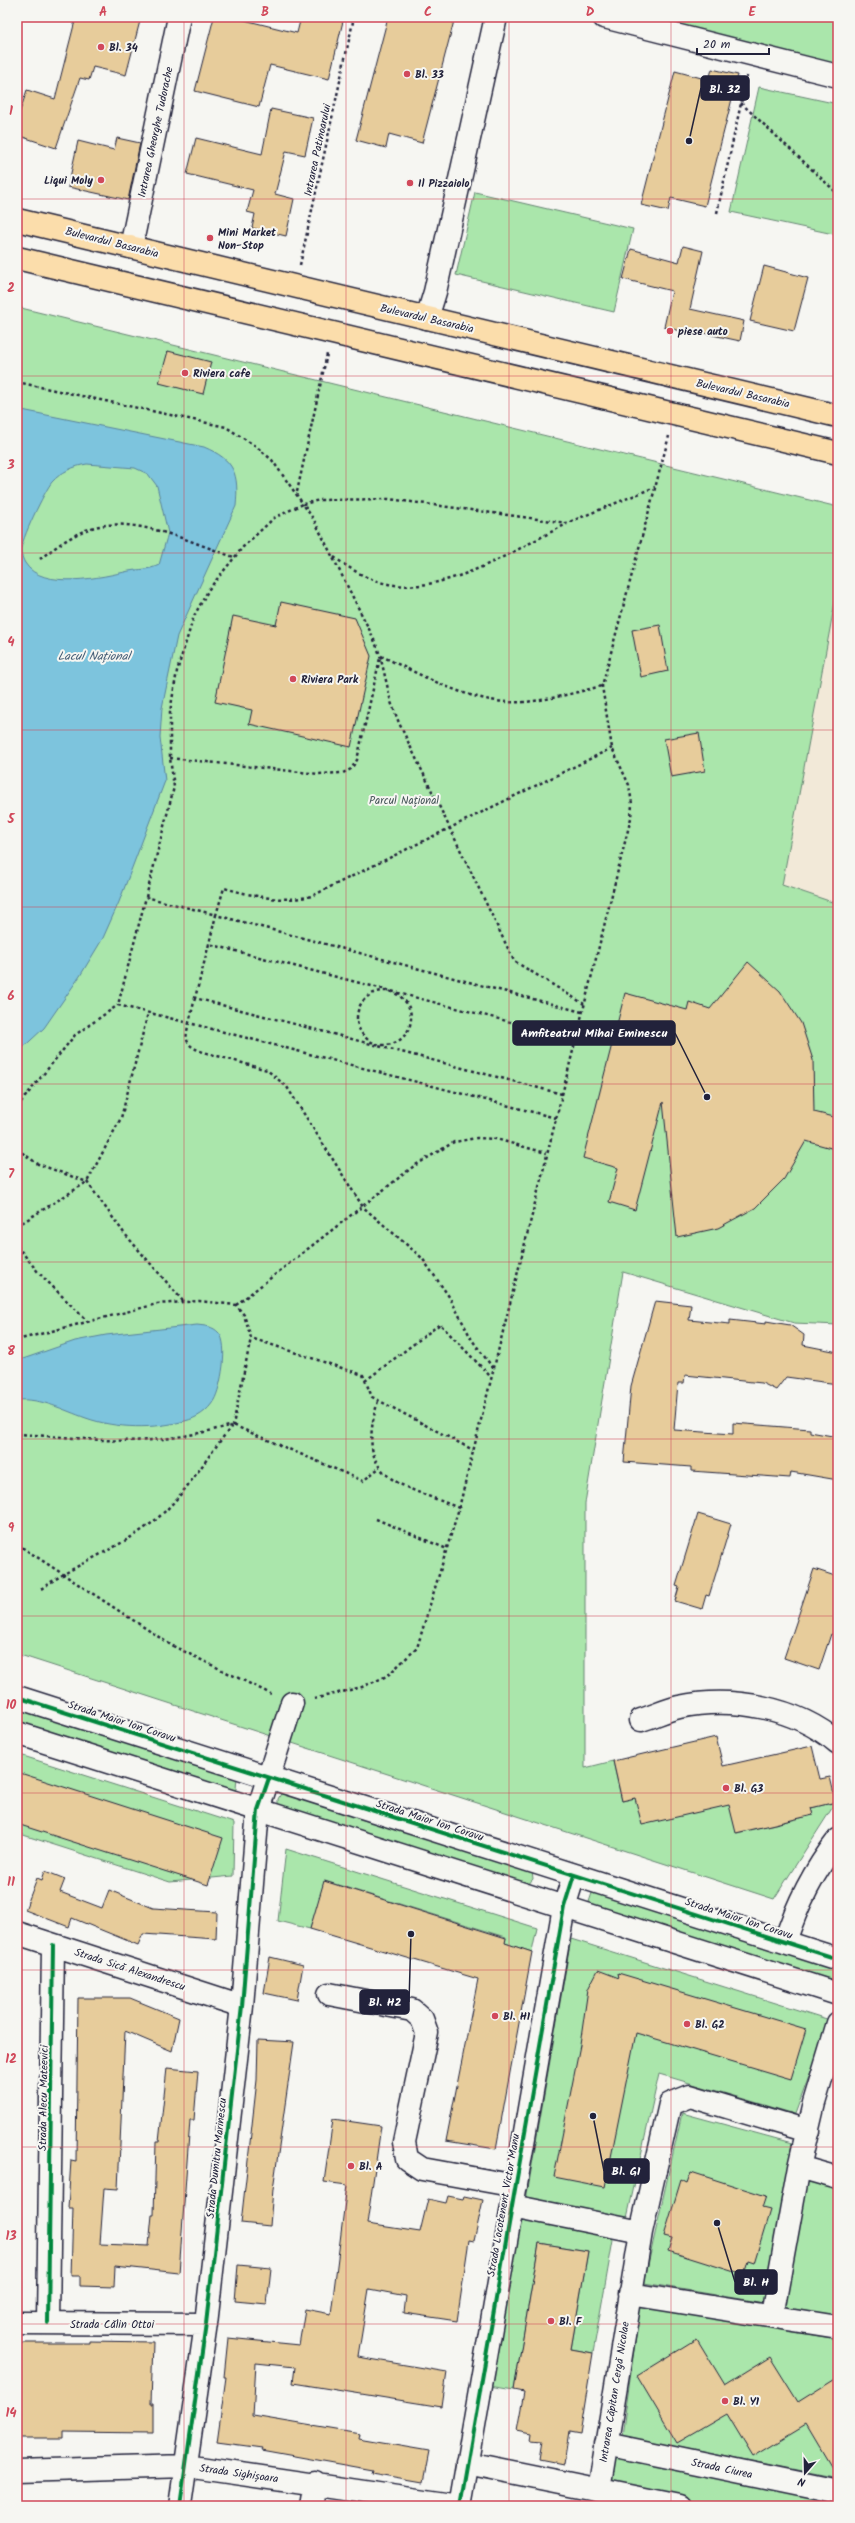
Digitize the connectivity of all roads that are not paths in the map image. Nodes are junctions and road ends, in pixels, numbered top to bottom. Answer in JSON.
{"nodes":[{"id":1,"x":179,"y":17,"type":"edge"},
{"id":2,"x":496,"y":17,"type":"edge"},
{"id":3,"x":604,"y":17,"type":"edge"},
{"id":4,"x":838,"y":76,"type":"edge"},
{"id":5,"x":17,"y":220,"type":"edge"},
{"id":6,"x":131,"y":247,"type":"junction"},
{"id":7,"x":17,"y":258,"type":"edge"},
{"id":8,"x":427,"y":318,"type":"junction"},
{"id":9,"x":838,"y":416,"type":"edge"},
{"id":10,"x":838,"y":453,"type":"edge"},
{"id":11,"x":17,"y":1697,"type":"edge"},
{"id":12,"x":292,"y":1703,"type":"road end"},
{"id":13,"x":641,"y":1720,"type":"dead end"},
{"id":14,"x":17,"y":1733,"type":"edge"},
{"id":15,"x":838,"y":1743,"type":"edge"},
{"id":16,"x":269,"y":1778,"type":"junction"},
{"id":17,"x":258,"y":1810,"type":"junction"},
{"id":18,"x":838,"y":1840,"type":"edge"},
{"id":19,"x":574,"y":1875,"type":"junction"},
{"id":20,"x":564,"y":1907,"type":"junction"},
{"id":21,"x":17,"y":1933,"type":"edge"},
{"id":22,"x":786,"y":1942,"type":"junction"},
{"id":23,"x":53,"y":1945,"type":"junction"},
{"id":24,"x":838,"y":1959,"type":"edge"},
{"id":25,"x":329,"y":1994,"type":"dead end"},
{"id":26,"x":838,"y":1994,"type":"edge"},
{"id":27,"x":242,"y":2006,"type":"junction"},
{"id":28,"x":838,"y":2023,"type":"edge"},
{"id":29,"x":808,"y":2131,"type":"junction"},
{"id":30,"x":799,"y":2167,"type":"junction"},
{"id":31,"x":838,"y":2178,"type":"edge"},
{"id":32,"x":514,"y":2196,"type":"junction"},
{"id":33,"x":641,"y":2232,"type":"junction"},
{"id":34,"x":630,"y":2294,"type":"junction"},
{"id":35,"x":772,"y":2316,"type":"junction"},
{"id":36,"x":17,"y":2323,"type":"edge"},
{"id":37,"x":48,"y":2323,"type":"junction"},
{"id":38,"x":206,"y":2324,"type":"junction"},
{"id":39,"x":838,"y":2327,"type":"edge"},
{"id":40,"x":606,"y":2444,"type":"junction"},
{"id":41,"x":467,"y":2463,"type":"junction"},
{"id":42,"x":186,"y":2466,"type":"junction"},
{"id":43,"x":17,"y":2471,"type":"edge"},
{"id":44,"x":315,"y":2483,"type":"junction"},
{"id":45,"x":599,"y":2490,"type":"junction"},
{"id":46,"x":838,"y":2492,"type":"edge"},
{"id":47,"x":180,"y":2506,"type":"edge"},
{"id":48,"x":311,"y":2506,"type":"edge"},
{"id":49,"x":460,"y":2506,"type":"edge"},
{"id":50,"x":679,"y":2506,"type":"edge"}],
"edges":[{"from":1,"to":6,"type":"street","name":"Intrarea Gheorghe Tudorache"},
{"from":2,"to":8,"type":"street"},
{"from":3,"to":4,"type":"street"},
{"from":5,"to":6,"type":"main road","name":"Bulevardul Basarabia"},
{"from":6,"to":8,"type":"main road","name":"Bulevardul Basarabia"},
{"from":7,"to":10,"type":"main road"},
{"from":8,"to":9,"type":"main road","name":"Bulevardul Basarabia"},
{"from":11,"to":16,"type":"street","name":"Strada Maior Ion Coravu"},
{"from":12,"to":16,"type":"street","name":"Strada Dumitru Marinescu"},
{"from":13,"to":15,"type":"street"},
{"from":14,"to":17,"type":"street"},
{"from":16,"to":17,"type":"street","name":"Strada Dumitru Marinescu"},
{"from":16,"to":19,"type":"street","name":"Strada Maior Ion Coravu"},
{"from":17,"to":20,"type":"street"},
{"from":17,"to":27,"type":"street","name":"Strada Dumitru Marinescu"},
{"from":18,"to":22,"type":"street"},
{"from":19,"to":20,"type":"street","name":"Strada Locotenent Victor Manu"},
{"from":19,"to":22,"type":"street","name":"Strada Maior Ion Coravu"},
{"from":20,"to":26,"type":"street"},
{"from":20,"to":32,"type":"street","name":"Strada Locotenent Victor Manu"},
{"from":21,"to":23,"type":"street","name":"Strada Sică Alexandrescu"},
{"from":22,"to":24,"type":"street","name":"Strada Maior Ion Coravu"},
{"from":23,"to":27,"type":"street","name":"Strada Sică Alexandrescu"},
{"from":23,"to":37,"type":"street","name":"Strada Alecu Mateevici"},
{"from":25,"to":32,"type":"street","name":"Strada Locotenent Victor Manu"},
{"from":27,"to":38,"type":"street","name":"Strada Dumitru Marinescu"},
{"from":28,"to":29,"type":"street"},
{"from":29,"to":30,"type":"street"},
{"from":29,"to":33,"type":"street","name":"Intrarea Căpitan Cergă Nicolae"},
{"from":30,"to":31,"type":"street"},
{"from":30,"to":35,"type":"street"},
{"from":32,"to":33,"type":"street"},
{"from":32,"to":41,"type":"street","name":"Strada Locotenent Victor Manu"},
{"from":33,"to":34,"type":"street","name":"Intrarea Căpitan Cergă Nicolae"},
{"from":34,"to":35,"type":"street"},
{"from":34,"to":40,"type":"street","name":"Intrarea Căpitan Cergă Nicolae"},
{"from":35,"to":39,"type":"street"},
{"from":36,"to":37,"type":"street","name":"Strada Călin Ottoi"},
{"from":37,"to":38,"type":"street","name":"Strada Călin Ottoi"},
{"from":38,"to":42,"type":"street","name":"Strada Dumitru Marinescu"},
{"from":40,"to":45,"type":"street","name":"Intrarea Căpitan Cergă Nicolae"},
{"from":40,"to":46,"type":"street","name":"Strada Ciurea"},
{"from":41,"to":45,"type":"street"},
{"from":41,"to":49,"type":"street","name":"Strada Locotenent Victor Manu"},
{"from":42,"to":43,"type":"street","name":"Strada Sighișoara"},
{"from":42,"to":44,"type":"street","name":"Strada Sighișoara"},
{"from":42,"to":47,"type":"street","name":"Strada Dumitru Marinescu"},
{"from":44,"to":48,"type":"street"},
{"from":44,"to":49,"type":"street","name":"Strada Sighișoara"},
{"from":45,"to":50,"type":"street"}]}
